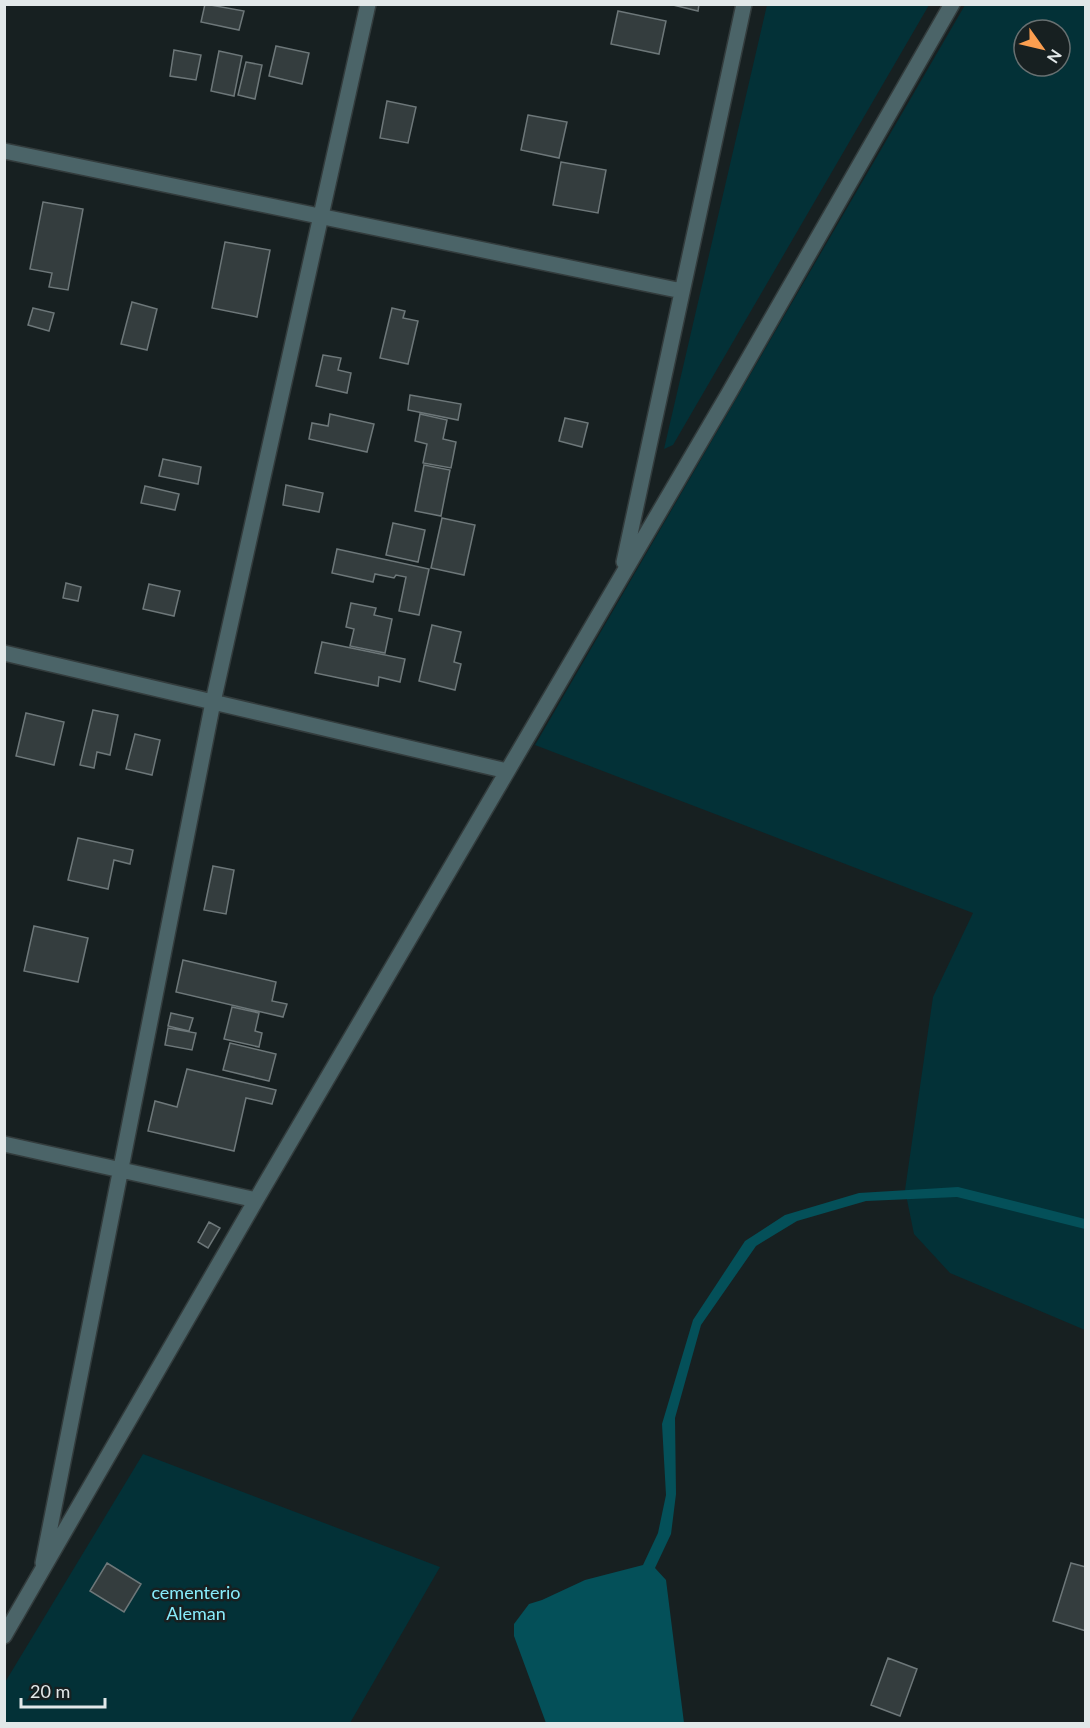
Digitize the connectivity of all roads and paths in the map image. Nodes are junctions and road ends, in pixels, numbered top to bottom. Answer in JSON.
{"nodes":[{"id":1,"x":368,"y":4,"type":"edge"},
{"id":2,"x":744,"y":4,"type":"edge"},
{"id":3,"x":952,"y":4,"type":"edge"},
{"id":4,"x":4,"y":151,"type":"edge"},
{"id":5,"x":321,"y":216,"type":"junction"},
{"id":6,"x":682,"y":291,"type":"junction"},
{"id":7,"x":620,"y":576,"type":"junction"},
{"id":8,"x":4,"y":653,"type":"edge"},
{"id":9,"x":213,"y":702,"type":"junction"},
{"id":10,"x":507,"y":771,"type":"junction"},
{"id":11,"x":4,"y":1144,"type":"edge"},
{"id":12,"x":121,"y":1170,"type":"junction"},
{"id":13,"x":256,"y":1200,"type":"junction"},
{"id":14,"x":41,"y":1574,"type":"junction"},
{"id":15,"x":4,"y":1636,"type":"edge"}],
"edges":[{"from":1,"to":5,"type":"street"},
{"from":2,"to":6,"type":"street"},
{"from":3,"to":7,"type":"street"},
{"from":4,"to":5,"type":"street"},
{"from":5,"to":6,"type":"street"},
{"from":5,"to":9,"type":"street"},
{"from":6,"to":7,"type":"street"},
{"from":7,"to":10,"type":"street"},
{"from":8,"to":9,"type":"street"},
{"from":9,"to":10,"type":"street"},
{"from":9,"to":12,"type":"street"},
{"from":10,"to":13,"type":"street"},
{"from":11,"to":12,"type":"street"},
{"from":12,"to":13,"type":"street"},
{"from":12,"to":14,"type":"street"},
{"from":13,"to":14,"type":"street"},
{"from":14,"to":15,"type":"street"}]}
